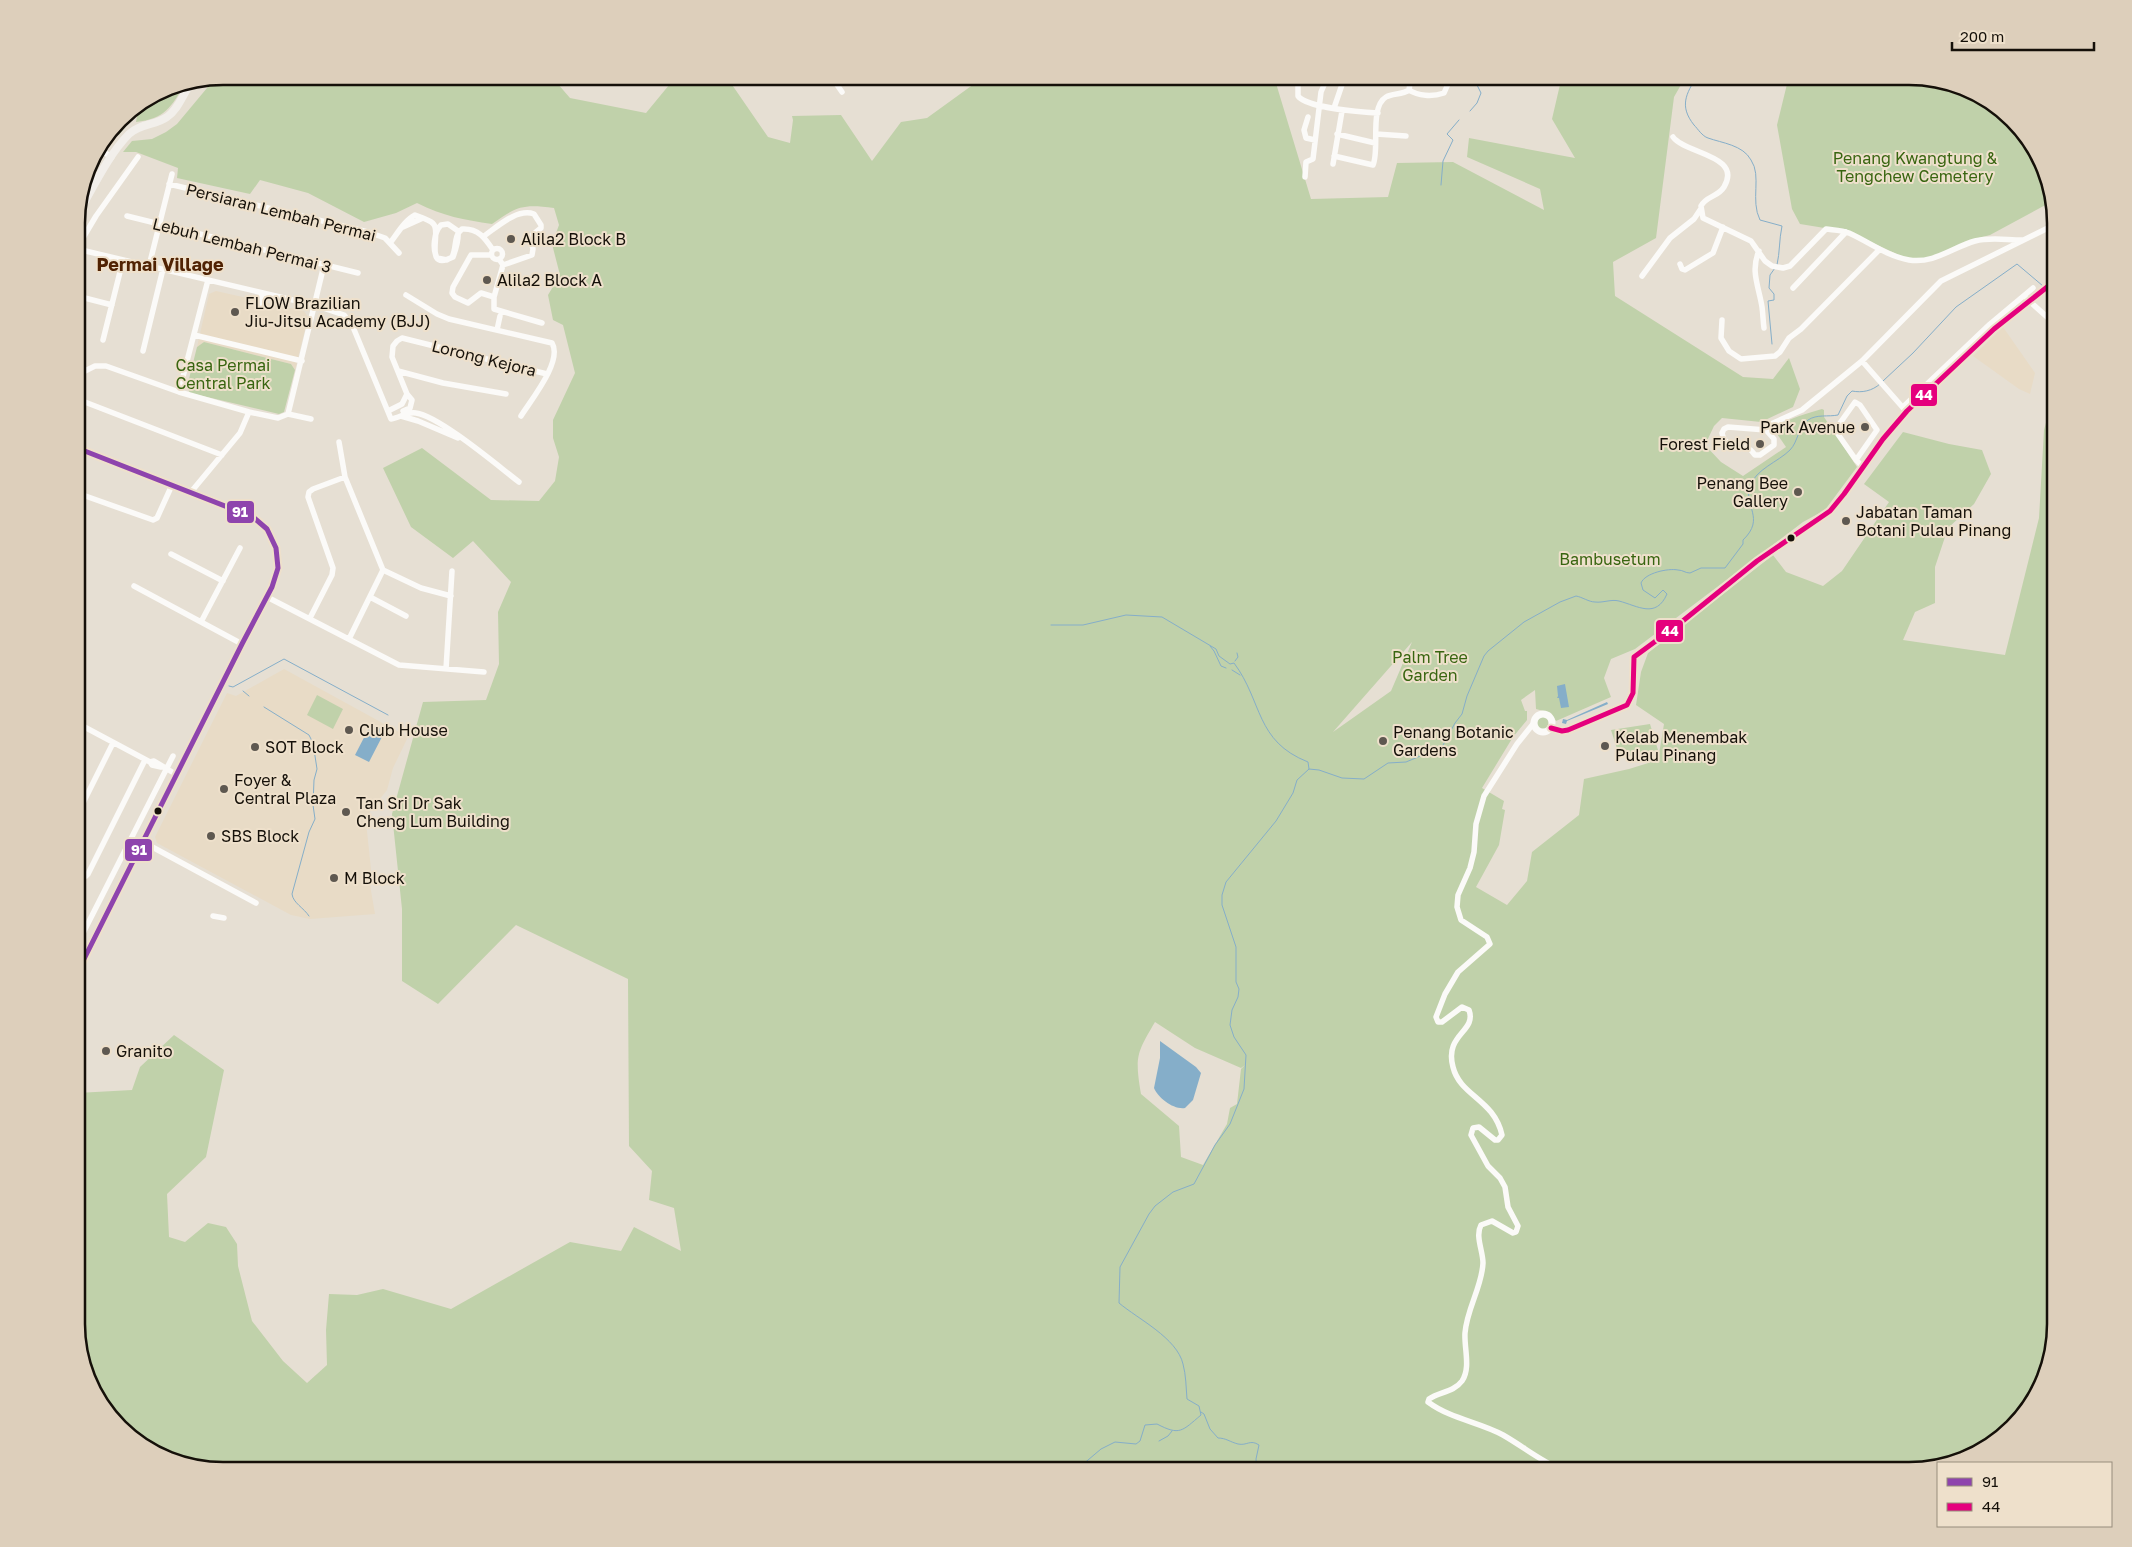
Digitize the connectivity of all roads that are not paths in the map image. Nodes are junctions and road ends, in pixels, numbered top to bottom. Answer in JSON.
{"nodes":[{"id":1,"x":837,"y":85,"type":"edge"},
{"id":2,"x":1298,"y":85,"type":"edge"},
{"id":3,"x":1324,"y":85,"type":"edge"},
{"id":4,"x":1342,"y":85,"type":"edge"},
{"id":5,"x":1410,"y":85,"type":"edge"},
{"id":6,"x":1448,"y":85,"type":"edge"},
{"id":7,"x":187,"y":90,"type":"edge"},
{"id":8,"x":1409,"y":90,"type":"junction"},
{"id":9,"x":842,"y":92,"type":"dead end"},
{"id":10,"x":1320,"y":105,"type":"junction"},
{"id":11,"x":1334,"y":108,"type":"junction"},
{"id":12,"x":1342,"y":111,"type":"junction"},
{"id":13,"x":1378,"y":113,"type":"junction"},
{"id":14,"x":1308,"y":117,"type":"dead end"},
{"id":15,"x":1337,"y":134,"type":"junction"},
{"id":16,"x":1376,"y":134,"type":"junction"},
{"id":17,"x":1406,"y":136,"type":"dead end"},
{"id":18,"x":1673,"y":136,"type":"dead end"},
{"id":19,"x":1315,"y":140,"type":"junction"},
{"id":20,"x":1375,"y":143,"type":"junction"},
{"id":21,"x":104,"y":153,"type":"edge"},
{"id":22,"x":1334,"y":156,"type":"junction"},
{"id":23,"x":112,"y":157,"type":"junction"},
{"id":24,"x":138,"y":157,"type":"dead end"},
{"id":25,"x":1333,"y":164,"type":"dead end"},
{"id":26,"x":172,"y":174,"type":"dead end"},
{"id":27,"x":1305,"y":177,"type":"dead end"},
{"id":28,"x":170,"y":184,"type":"junction"},
{"id":29,"x":88,"y":195,"type":"edge"},
{"id":30,"x":1700,"y":210,"type":"junction"},
{"id":31,"x":126,"y":216,"type":"dead end"},
{"id":32,"x":1703,"y":218,"type":"junction"},
{"id":33,"x":1694,"y":219,"type":"junction"},
{"id":34,"x":159,"y":224,"type":"junction"},
{"id":35,"x":1722,"y":228,"type":"junction"},
{"id":36,"x":2047,"y":228,"type":"edge"},
{"id":37,"x":1846,"y":232,"type":"junction"},
{"id":38,"x":85,"y":234,"type":"edge"},
{"id":39,"x":484,"y":236,"type":"junction"},
{"id":40,"x":2022,"y":240,"type":"junction"},
{"id":41,"x":390,"y":243,"type":"junction"},
{"id":42,"x":85,"y":250,"type":"edge"},
{"id":43,"x":1879,"y":250,"type":"junction"},
{"id":44,"x":1759,"y":251,"type":"junction"},
{"id":45,"x":492,"y":252,"type":"junction"},
{"id":46,"x":399,"y":253,"type":"dead end"},
{"id":47,"x":499,"y":259,"type":"junction"},
{"id":48,"x":123,"y":260,"type":"junction"},
{"id":49,"x":324,"y":264,"type":"junction"},
{"id":50,"x":1680,"y":264,"type":"dead end"},
{"id":51,"x":148,"y":266,"type":"junction"},
{"id":52,"x":502,"y":266,"type":"junction"},
{"id":53,"x":163,"y":269,"type":"junction"},
{"id":54,"x":358,"y":273,"type":"dead end"},
{"id":55,"x":1642,"y":276,"type":"dead end"},
{"id":56,"x":208,"y":280,"type":"junction"},
{"id":57,"x":2047,"y":287,"type":"edge"},
{"id":58,"x":1793,"y":288,"type":"dead end"},
{"id":59,"x":2033,"y":288,"type":"dead end"},
{"id":60,"x":262,"y":293,"type":"junction"},
{"id":61,"x":406,"y":295,"type":"dead end"},
{"id":62,"x":85,"y":298,"type":"edge"},
{"id":63,"x":494,"y":298,"type":"junction"},
{"id":64,"x":2027,"y":298,"type":"junction"},
{"id":65,"x":259,"y":304,"type":"dead end"},
{"id":66,"x":112,"y":305,"type":"junction"},
{"id":67,"x":314,"y":305,"type":"junction"},
{"id":68,"x":500,"y":316,"type":"dead end"},
{"id":69,"x":2047,"y":317,"type":"edge"},
{"id":70,"x":1722,"y":320,"type":"dead end"},
{"id":71,"x":542,"y":324,"type":"dead end"},
{"id":72,"x":1764,"y":328,"type":"dead end"},
{"id":73,"x":497,"y":330,"type":"junction"},
{"id":74,"x":194,"y":335,"type":"junction"},
{"id":75,"x":103,"y":340,"type":"dead end"},
{"id":76,"x":143,"y":351,"type":"dead end"},
{"id":77,"x":302,"y":361,"type":"junction"},
{"id":78,"x":1862,"y":361,"type":"junction"},
{"id":79,"x":85,"y":371,"type":"edge"},
{"id":80,"x":398,"y":372,"type":"junction"},
{"id":81,"x":547,"y":374,"type":"junction"},
{"id":82,"x":180,"y":392,"type":"junction"},
{"id":83,"x":506,"y":394,"type":"dead end"},
{"id":84,"x":85,"y":402,"type":"edge"},
{"id":85,"x":1905,"y":409,"type":"junction"},
{"id":86,"x":248,"y":412,"type":"junction"},
{"id":87,"x":288,"y":414,"type":"junction"},
{"id":88,"x":389,"y":414,"type":"junction"},
{"id":89,"x":521,"y":416,"type":"dead end"},
{"id":90,"x":311,"y":419,"type":"dead end"},
{"id":91,"x":1766,"y":430,"type":"junction"},
{"id":92,"x":339,"y":442,"type":"dead end"},
{"id":93,"x":85,"y":451,"type":"edge"},
{"id":94,"x":222,"y":455,"type":"junction"},
{"id":95,"x":1856,"y":460,"type":"junction"},
{"id":96,"x":1863,"y":466,"type":"junction"},
{"id":97,"x":345,"y":477,"type":"junction"},
{"id":98,"x":519,"y":482,"type":"dead end"},
{"id":99,"x":172,"y":485,"type":"junction"},
{"id":100,"x":191,"y":492,"type":"junction"},
{"id":101,"x":85,"y":496,"type":"edge"},
{"id":102,"x":240,"y":548,"type":"dead end"},
{"id":103,"x":171,"y":554,"type":"dead end"},
{"id":104,"x":383,"y":570,"type":"junction"},
{"id":105,"x":452,"y":571,"type":"dead end"},
{"id":106,"x":223,"y":581,"type":"junction"},
{"id":107,"x":134,"y":586,"type":"dead end"},
{"id":108,"x":451,"y":596,"type":"junction"},
{"id":109,"x":267,"y":597,"type":"junction"},
{"id":110,"x":370,"y":597,"type":"junction"},
{"id":111,"x":406,"y":616,"type":"dead end"},
{"id":112,"x":310,"y":618,"type":"junction"},
{"id":113,"x":201,"y":622,"type":"junction"},
{"id":114,"x":349,"y":639,"type":"junction"},
{"id":115,"x":242,"y":644,"type":"junction"},
{"id":116,"x":446,"y":669,"type":"junction"},
{"id":117,"x":484,"y":672,"type":"dead end"},
{"id":118,"x":1533,"y":724,"type":"junction"},
{"id":119,"x":85,"y":728,"type":"edge"},
{"id":120,"x":1551,"y":728,"type":"junction"},
{"id":121,"x":113,"y":742,"type":"junction"},
{"id":122,"x":174,"y":756,"type":"dead end"},
{"id":123,"x":148,"y":761,"type":"junction"},
{"id":124,"x":164,"y":768,"type":"junction"},
{"id":125,"x":177,"y":774,"type":"junction"},
{"id":126,"x":85,"y":797,"type":"edge"},
{"id":127,"x":143,"y":842,"type":"junction"},
{"id":128,"x":85,"y":876,"type":"edge"},
{"id":129,"x":256,"y":903,"type":"dead end"},
{"id":130,"x":213,"y":916,"type":"dead end"},
{"id":131,"x":224,"y":918,"type":"dead end"},
{"id":132,"x":85,"y":928,"type":"edge"},
{"id":133,"x":85,"y":956,"type":"edge"},
{"id":134,"x":1544,"y":1462,"type":"edge"}],
"edges":[{"from":1,"to":9,"type":"street"},
{"from":2,"to":10,"type":"street"},
{"from":3,"to":10,"type":"street"},
{"from":4,"to":11,"type":"street"},
{"from":5,"to":8,"type":"street"},
{"from":6,"to":8,"type":"street"},
{"from":7,"to":23,"type":"main road"},
{"from":8,"to":13,"type":"street"},
{"from":10,"to":11,"type":"street"},
{"from":10,"to":19,"type":"street"},
{"from":11,"to":12,"type":"street"},
{"from":12,"to":13,"type":"street"},
{"from":12,"to":15,"type":"street"},
{"from":13,"to":16,"type":"street"},
{"from":14,"to":19,"type":"street"},
{"from":15,"to":20,"type":"street"},
{"from":15,"to":22,"type":"street"},
{"from":16,"to":17,"type":"street"},
{"from":16,"to":20,"type":"street"},
{"from":18,"to":30,"type":"street"},
{"from":19,"to":27,"type":"street"},
{"from":20,"to":22,"type":"street"},
{"from":21,"to":23,"type":"street"},
{"from":22,"to":25,"type":"street"},
{"from":23,"to":29,"type":"main road"},
{"from":24,"to":38,"type":"street"},
{"from":26,"to":28,"type":"street"},
{"from":28,"to":34,"type":"street"},
{"from":28,"to":41,"type":"street","name":"Persiaran Lembah Permai"},
{"from":30,"to":32,"type":"street"},
{"from":30,"to":33,"type":"street"},
{"from":31,"to":34,"type":"street","name":"Lebuh Lembah Permai 3"},
{"from":32,"to":33,"type":"street"},
{"from":32,"to":35,"type":"street"},
{"from":33,"to":55,"type":"street"},
{"from":34,"to":49,"type":"street","name":"Lebuh Lembah Permai 3"},
{"from":34,"to":51,"type":"street"},
{"from":35,"to":44,"type":"street"},
{"from":35,"to":50,"type":"street"},
{"from":36,"to":40,"type":"street"},
{"from":37,"to":43,"type":"street"},
{"from":37,"to":44,"type":"street"},
{"from":37,"to":58,"type":"street"},
{"from":39,"to":41,"type":"street","name":"Persiaran Lembah Permai"},
{"from":39,"to":45,"type":"street"},
{"from":39,"to":52,"type":"street"},
{"from":40,"to":43,"type":"street"},
{"from":40,"to":78,"type":"street"},
{"from":41,"to":46,"type":"street","name":"Persiaran Lembah Permai"},
{"from":42,"to":48,"type":"street"},
{"from":43,"to":70,"type":"street"},
{"from":44,"to":72,"type":"street"},
{"from":45,"to":47,"type":"street"},
{"from":45,"to":47,"type":"street"},
{"from":45,"to":63,"type":"street"},
{"from":47,"to":52,"type":"street"},
{"from":48,"to":51,"type":"street"},
{"from":48,"to":66,"type":"street"},
{"from":49,"to":54,"type":"street","name":"Lebuh Lembah Permai 3"},
{"from":49,"to":67,"type":"street"},
{"from":51,"to":53,"type":"street"},
{"from":52,"to":63,"type":"street"},
{"from":53,"to":56,"type":"street"},
{"from":53,"to":76,"type":"street"},
{"from":56,"to":60,"type":"street"},
{"from":56,"to":74,"type":"street"},
{"from":57,"to":64,"type":"street"},
{"from":59,"to":64,"type":"street"},
{"from":60,"to":65,"type":"street"},
{"from":60,"to":67,"type":"street"},
{"from":61,"to":73,"type":"street"},
{"from":62,"to":66,"type":"street"},
{"from":63,"to":71,"type":"street"},
{"from":64,"to":69,"type":"street"},
{"from":64,"to":85,"type":"street"},
{"from":66,"to":75,"type":"street"},
{"from":67,"to":77,"type":"street"},
{"from":67,"to":88,"type":"street"},
{"from":68,"to":73,"type":"street"},
{"from":73,"to":81,"type":"street"},
{"from":74,"to":77,"type":"street"},
{"from":74,"to":82,"type":"street"},
{"from":77,"to":87,"type":"street"},
{"from":78,"to":85,"type":"street"},
{"from":78,"to":91,"type":"street"},
{"from":79,"to":82,"type":"street"},
{"from":80,"to":81,"type":"street","name":"Lorong Kejora"},
{"from":80,"to":83,"type":"street"},
{"from":80,"to":88,"type":"street","name":"Lorong Kejora"},
{"from":81,"to":89,"type":"street"},
{"from":82,"to":86,"type":"street"},
{"from":84,"to":94,"type":"street"},
{"from":85,"to":96,"type":"street"},
{"from":86,"to":87,"type":"street"},
{"from":86,"to":94,"type":"street"},
{"from":87,"to":90,"type":"street"},
{"from":88,"to":98,"type":"street"},
{"from":91,"to":91,"type":"street"},
{"from":92,"to":97,"type":"street"},
{"from":93,"to":99,"type":"street"},
{"from":94,"to":100,"type":"street"},
{"from":95,"to":95,"type":"street"},
{"from":95,"to":96,"type":"street"},
{"from":96,"to":120,"type":"street"},
{"from":97,"to":104,"type":"street"},
{"from":97,"to":112,"type":"street"},
{"from":99,"to":100,"type":"street"},
{"from":99,"to":101,"type":"street"},
{"from":100,"to":109,"type":"street"},
{"from":102,"to":106,"type":"street"},
{"from":103,"to":106,"type":"street"},
{"from":104,"to":108,"type":"street"},
{"from":104,"to":110,"type":"street"},
{"from":105,"to":108,"type":"street"},
{"from":106,"to":113,"type":"street"},
{"from":107,"to":113,"type":"street"},
{"from":108,"to":116,"type":"street"},
{"from":109,"to":112,"type":"street"},
{"from":109,"to":115,"type":"street"},
{"from":110,"to":111,"type":"street"},
{"from":110,"to":114,"type":"street"},
{"from":112,"to":114,"type":"street"},
{"from":113,"to":115,"type":"street"},
{"from":114,"to":116,"type":"street"},
{"from":115,"to":125,"type":"street"},
{"from":116,"to":117,"type":"street"},
{"from":118,"to":120,"type":"street"},
{"from":118,"to":120,"type":"street"},
{"from":118,"to":134,"type":"street"},
{"from":119,"to":121,"type":"street"},
{"from":121,"to":123,"type":"street"},
{"from":121,"to":126,"type":"street"},
{"from":122,"to":124,"type":"street"},
{"from":123,"to":124,"type":"street"},
{"from":123,"to":128,"type":"street"},
{"from":124,"to":125,"type":"street"},
{"from":124,"to":132,"type":"street"},
{"from":125,"to":127,"type":"street"},
{"from":127,"to":129,"type":"street"},
{"from":127,"to":133,"type":"street"},
{"from":130,"to":131,"type":"street"}]}
